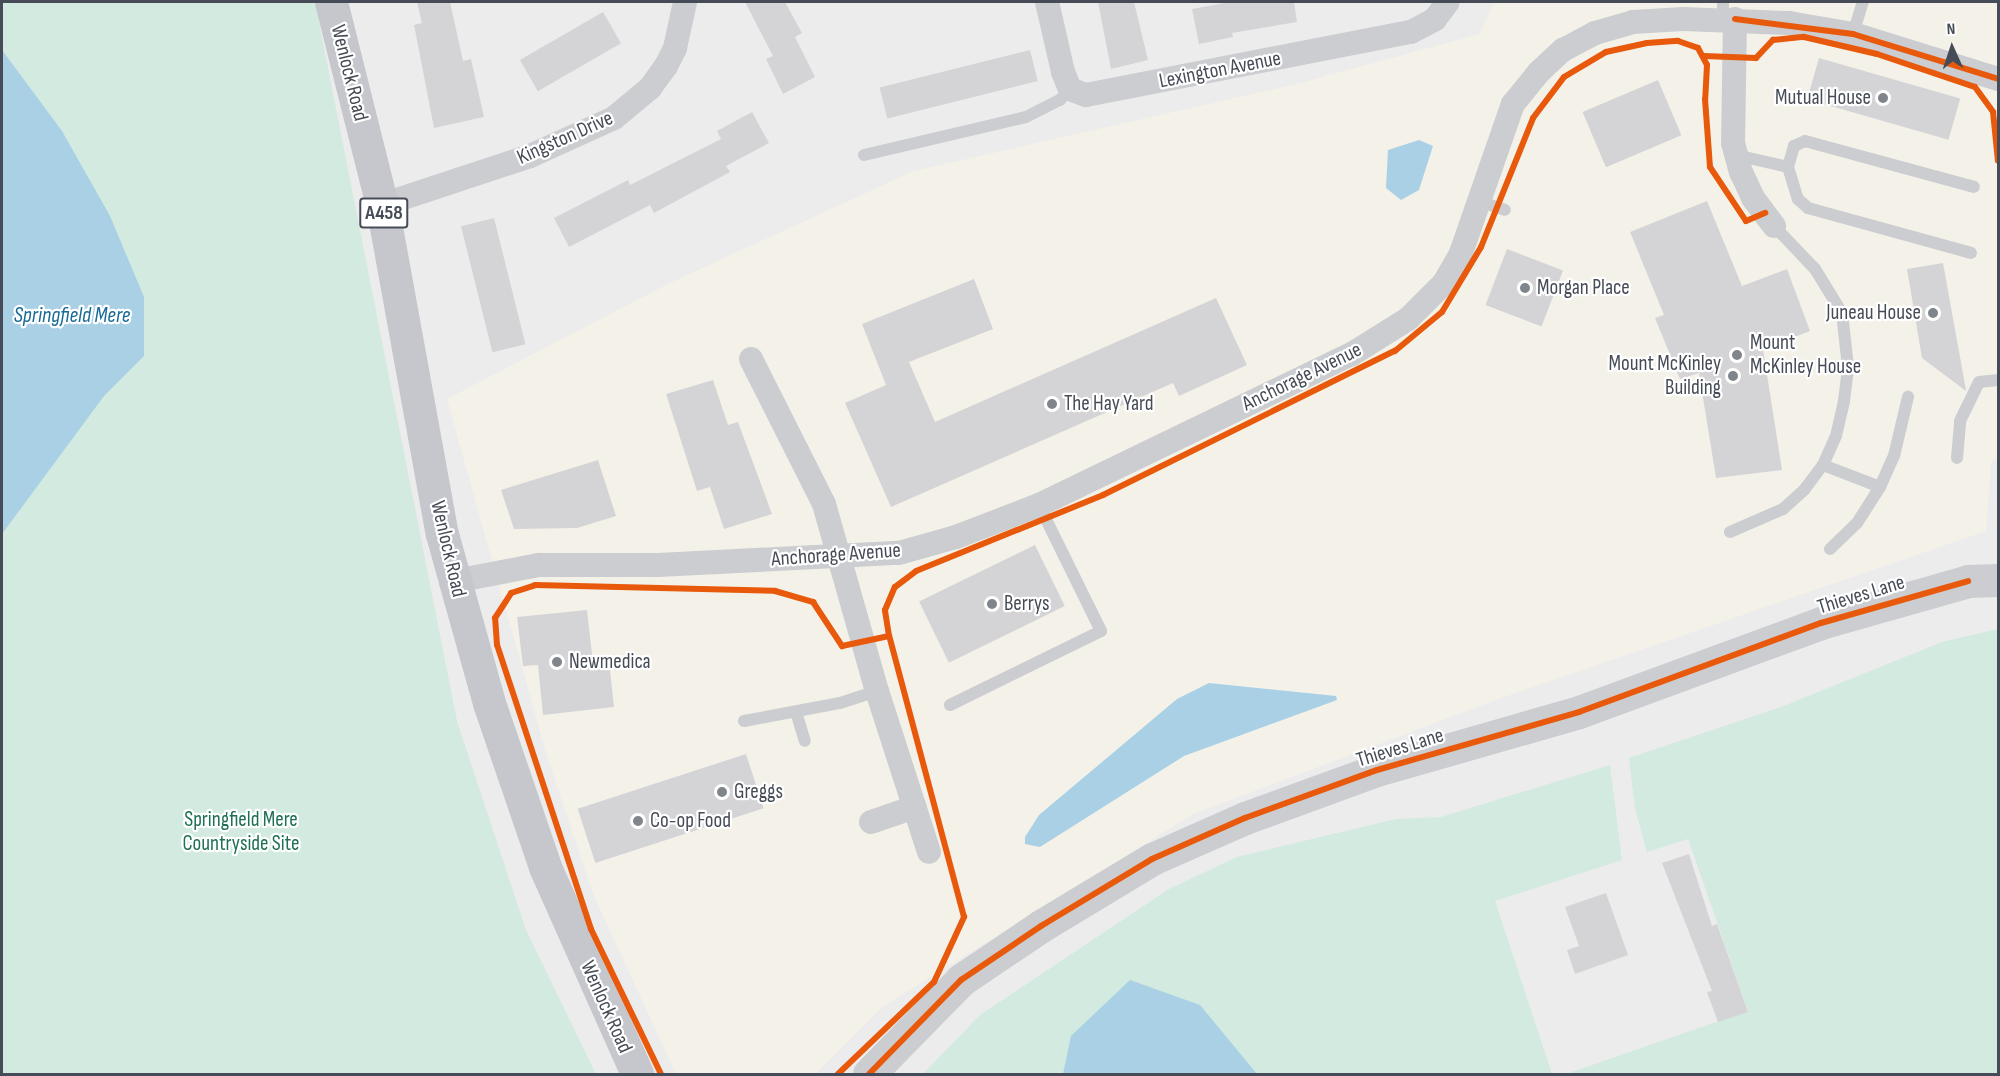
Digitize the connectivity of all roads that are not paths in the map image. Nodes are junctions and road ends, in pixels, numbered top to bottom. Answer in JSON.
{"nodes":[{"id":1,"x":331,"y":2,"type":"edge"},
{"id":2,"x":685,"y":2,"type":"edge"},
{"id":3,"x":1047,"y":2,"type":"edge"},
{"id":4,"x":1448,"y":2,"type":"edge"},
{"id":5,"x":1863,"y":2,"type":"edge"},
{"id":6,"x":1727,"y":13,"type":"edge"},
{"id":7,"x":1853,"y":34,"type":"junction"},
{"id":8,"x":1998,"y":79,"type":"edge"},
{"id":9,"x":1070,"y":89,"type":"junction"},
{"id":10,"x":864,"y":155,"type":"dead end"},
{"id":11,"x":1736,"y":155,"type":"junction"},
{"id":12,"x":1788,"y":167,"type":"junction"},
{"id":13,"x":1974,"y":187,"type":"dead end"},
{"id":14,"x":1481,"y":202,"type":"junction"},
{"id":15,"x":382,"y":205,"type":"junction"},
{"id":16,"x":1504,"y":210,"type":"dead end"},
{"id":17,"x":1774,"y":226,"type":"joint"},
{"id":18,"x":1971,"y":253,"type":"dead end"},
{"id":19,"x":752,"y":359,"type":"dead end"},
{"id":20,"x":1998,"y":380,"type":"edge"},
{"id":21,"x":1908,"y":398,"type":"dead end"},
{"id":22,"x":1957,"y":458,"type":"dead end"},
{"id":23,"x":1823,"y":465,"type":"junction"},
{"id":24,"x":1880,"y":487,"type":"junction"},
{"id":25,"x":1039,"y":505,"type":"junction"},
{"id":26,"x":1730,"y":532,"type":"dead end"},
{"id":27,"x":1830,"y":549,"type":"dead end"},
{"id":28,"x":842,"y":557,"type":"junction"},
{"id":29,"x":1998,"y":558,"type":"edge"},
{"id":30,"x":1983,"y":580,"type":"edge"},
{"id":31,"x":455,"y":581,"type":"junction"},
{"id":32,"x":877,"y":691,"type":"junction"},
{"id":33,"x":950,"y":705,"type":"dead end"},
{"id":34,"x":796,"y":712,"type":"junction"},
{"id":35,"x":744,"y":721,"type":"dead end"},
{"id":36,"x":805,"y":741,"type":"dead end"},
{"id":37,"x":915,"y":807,"type":"junction"},
{"id":38,"x":871,"y":822,"type":"dead end"},
{"id":39,"x":929,"y":852,"type":"dead end"},
{"id":40,"x":637,"y":1074,"type":"edge"},
{"id":41,"x":869,"y":1074,"type":"edge"}],
"edges":[{"from":1,"to":15,"type":"main road","name":"Wenlock Road","number":"A458"},
{"from":2,"to":15,"type":"street","name":"Kingston Drive"},
{"from":3,"to":9,"type":"street"},
{"from":4,"to":9,"type":"street","name":"Lexington Avenue"},
{"from":5,"to":7,"type":"lane"},
{"from":6,"to":7,"type":"street","name":"Anchorage Avenue"},
{"from":6,"to":11,"type":"street"},
{"from":6,"to":14,"type":"street","name":"Anchorage Avenue"},
{"from":7,"to":8,"type":"street","name":"Anchorage Avenue"},
{"from":9,"to":10,"type":"lane"},
{"from":11,"to":12,"type":"lane"},
{"from":11,"to":17,"type":"street"},
{"from":12,"to":13,"type":"lane"},
{"from":12,"to":18,"type":"lane"},
{"from":14,"to":16,"type":"lane"},
{"from":14,"to":25,"type":"street","name":"Anchorage Avenue"},
{"from":15,"to":31,"type":"main road","name":"Wenlock Road","number":"A458"},
{"from":17,"to":23,"type":"lane"},
{"from":19,"to":28,"type":"street"},
{"from":20,"to":22,"type":"lane"},
{"from":21,"to":24,"type":"lane"},
{"from":23,"to":24,"type":"lane"},
{"from":23,"to":26,"type":"lane"},
{"from":24,"to":27,"type":"lane"},
{"from":25,"to":28,"type":"street","name":"Anchorage Avenue"},
{"from":25,"to":33,"type":"lane"},
{"from":28,"to":31,"type":"street","name":"Anchorage Avenue"},
{"from":28,"to":32,"type":"street"},
{"from":29,"to":30,"type":"main road"},
{"from":30,"to":41,"type":"main road","name":"Thieves Lane"},
{"from":31,"to":40,"type":"main road","name":"Wenlock Road","number":"A458"},
{"from":32,"to":34,"type":"lane"},
{"from":32,"to":37,"type":"street"},
{"from":34,"to":35,"type":"lane"},
{"from":34,"to":36,"type":"lane"},
{"from":37,"to":38,"type":"street"},
{"from":37,"to":39,"type":"street"}]}
